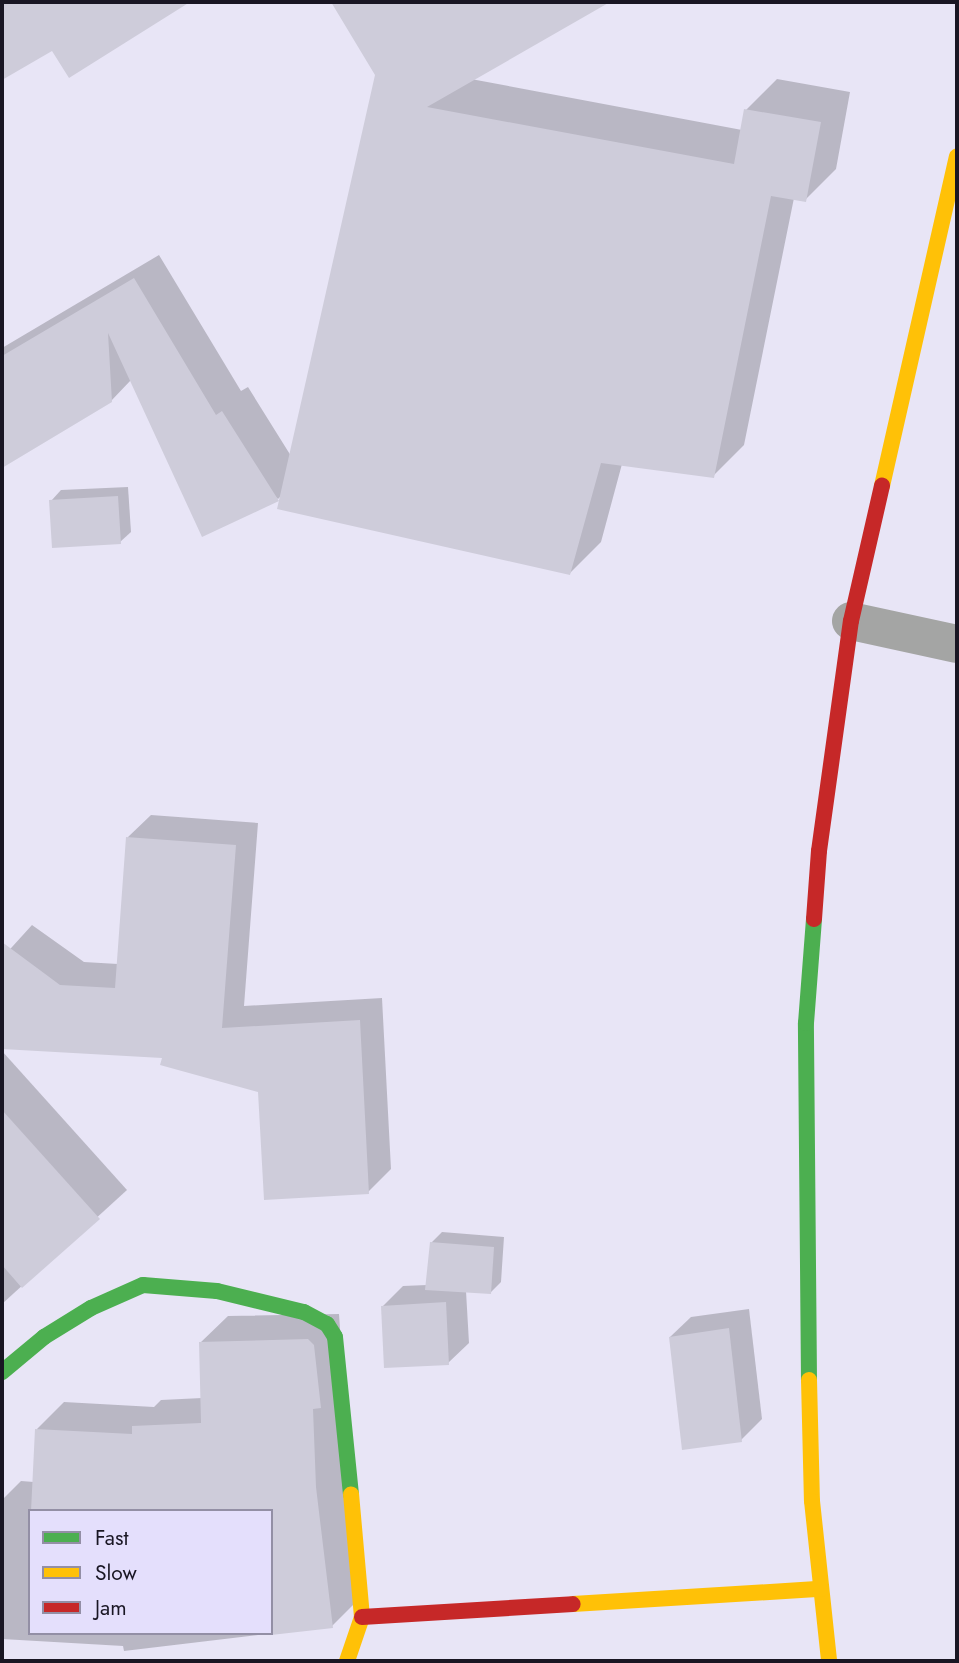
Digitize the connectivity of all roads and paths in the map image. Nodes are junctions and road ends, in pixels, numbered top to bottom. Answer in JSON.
{"nodes":[{"id":1,"x":957,"y":156,"type":"edge"},
{"id":2,"x":851,"y":621,"type":"junction"},
{"id":3,"x":957,"y":644,"type":"edge"},
{"id":4,"x":2,"y":1372,"type":"edge"},
{"id":5,"x":821,"y":1589,"type":"junction"},
{"id":6,"x":362,"y":1618,"type":"junction"},
{"id":7,"x":347,"y":1661,"type":"edge"},
{"id":8,"x":829,"y":1661,"type":"edge"}],
"edges":[{"from":1,"to":2,"type":"street"},
{"from":2,"to":3,"type":"street"},
{"from":2,"to":5,"type":"street"},
{"from":4,"to":6,"type":"street"},
{"from":5,"to":6,"type":"street"},
{"from":5,"to":8,"type":"street"},
{"from":6,"to":7,"type":"street"}]}
